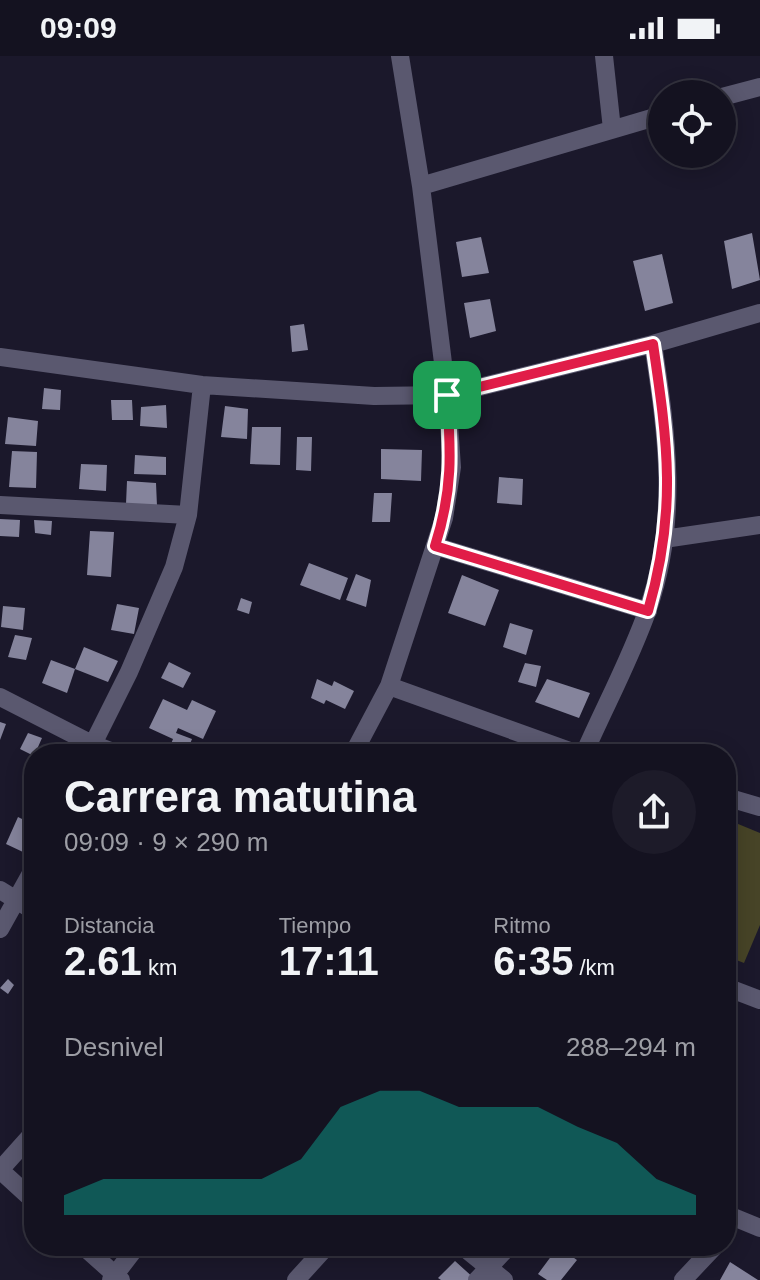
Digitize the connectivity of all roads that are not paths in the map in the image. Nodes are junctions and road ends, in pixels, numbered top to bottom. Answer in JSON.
{"nodes":[{"id":1,"x":400,"y":56,"type":"edge"},
{"id":2,"x":604,"y":56,"type":"edge"},
{"id":3,"x":760,"y":87,"type":"edge"},
{"id":4,"x":736,"y":93,"type":"edge"},
{"id":5,"x":648,"y":119,"type":"edge"},
{"id":6,"x":612,"y":129,"type":"junction"},
{"id":7,"x":421,"y":186,"type":"junction"},
{"id":8,"x":760,"y":313,"type":"edge"},
{"id":9,"x":653,"y":344,"type":"junction"},
{"id":10,"x":0,"y":357,"type":"edge"},
{"id":11,"x":202,"y":385,"type":"junction"},
{"id":12,"x":447,"y":395,"type":"junction"},
{"id":13,"x":0,"y":505,"type":"edge"},
{"id":14,"x":188,"y":515,"type":"junction"},
{"id":15,"x":760,"y":525,"type":"edge"},
{"id":16,"x":664,"y":539,"type":"junction"},
{"id":17,"x":435,"y":546,"type":"junction"},
{"id":18,"x":648,"y":611,"type":"junction"},
{"id":19,"x":389,"y":686,"type":"junction"},
{"id":20,"x":0,"y":697,"type":"edge"},
{"id":21,"x":81,"y":744,"type":"edge"},
{"id":22,"x":92,"y":744,"type":"edge"},
{"id":23,"x":358,"y":744,"type":"edge"},
{"id":24,"x":553,"y":744,"type":"edge"},
{"id":25,"x":586,"y":744,"type":"edge"},
{"id":26,"x":736,"y":800,"type":"edge"},
{"id":27,"x":760,"y":807,"type":"edge"},
{"id":28,"x":24,"y":881,"type":"edge"},
{"id":29,"x":0,"y":890,"type":"edge"},
{"id":30,"x":8,"y":902,"type":"edge"},
{"id":31,"x":0,"y":929,"type":"edge"},
{"id":32,"x":736,"y":991,"type":"edge"},
{"id":33,"x":760,"y":1000,"type":"edge"},
{"id":34,"x":24,"y":1143,"type":"edge"},
{"id":35,"x":0,"y":1170,"type":"edge"},
{"id":36,"x":24,"y":1192,"type":"edge"},
{"id":37,"x":736,"y":1218,"type":"edge"},
{"id":38,"x":760,"y":1228,"type":"edge"},
{"id":39,"x":93,"y":1256,"type":"edge"},
{"id":40,"x":130,"y":1256,"type":"edge"},
{"id":41,"x":318,"y":1256,"type":"edge"},
{"id":42,"x":470,"y":1256,"type":"edge"},
{"id":43,"x":500,"y":1256,"type":"edge"},
{"id":44,"x":706,"y":1256,"type":"edge"},
{"id":45,"x":483,"y":1274,"type":"edge"},
{"id":46,"x":115,"y":1278,"type":"edge"},
{"id":47,"x":296,"y":1280,"type":"edge"},
{"id":48,"x":504,"y":1280,"type":"edge"},
{"id":49,"x":683,"y":1280,"type":"edge"}],
"edges":[{"from":1,"to":7,"type":"street"},
{"from":2,"to":6,"type":"street"},
{"from":3,"to":4,"type":"street"},
{"from":5,"to":6,"type":"street"},
{"from":6,"to":7,"type":"street"},
{"from":7,"to":12,"type":"street"},
{"from":8,"to":9,"type":"street"},
{"from":9,"to":12,"type":"street"},
{"from":9,"to":16,"type":"street"},
{"from":10,"to":11,"type":"street"},
{"from":11,"to":12,"type":"street"},
{"from":11,"to":14,"type":"street"},
{"from":12,"to":17,"type":"street"},
{"from":13,"to":14,"type":"street"},
{"from":14,"to":22,"type":"street"},
{"from":15,"to":16,"type":"street"},
{"from":16,"to":18,"type":"street"},
{"from":17,"to":18,"type":"street"},
{"from":17,"to":19,"type":"street"},
{"from":18,"to":25,"type":"street"},
{"from":19,"to":23,"type":"street"},
{"from":19,"to":24,"type":"street"},
{"from":20,"to":21,"type":"street"},
{"from":26,"to":27,"type":"street"},
{"from":28,"to":30,"type":"street"},
{"from":29,"to":30,"type":"street"},
{"from":30,"to":31,"type":"street"},
{"from":32,"to":33,"type":"street"},
{"from":34,"to":35,"type":"street"},
{"from":35,"to":36,"type":"street"},
{"from":37,"to":38,"type":"street"},
{"from":39,"to":46,"type":"street"},
{"from":40,"to":46,"type":"street"},
{"from":41,"to":47,"type":"street"},
{"from":42,"to":45,"type":"street"},
{"from":43,"to":45,"type":"street"},
{"from":44,"to":49,"type":"street"},
{"from":45,"to":48,"type":"street"}]}
